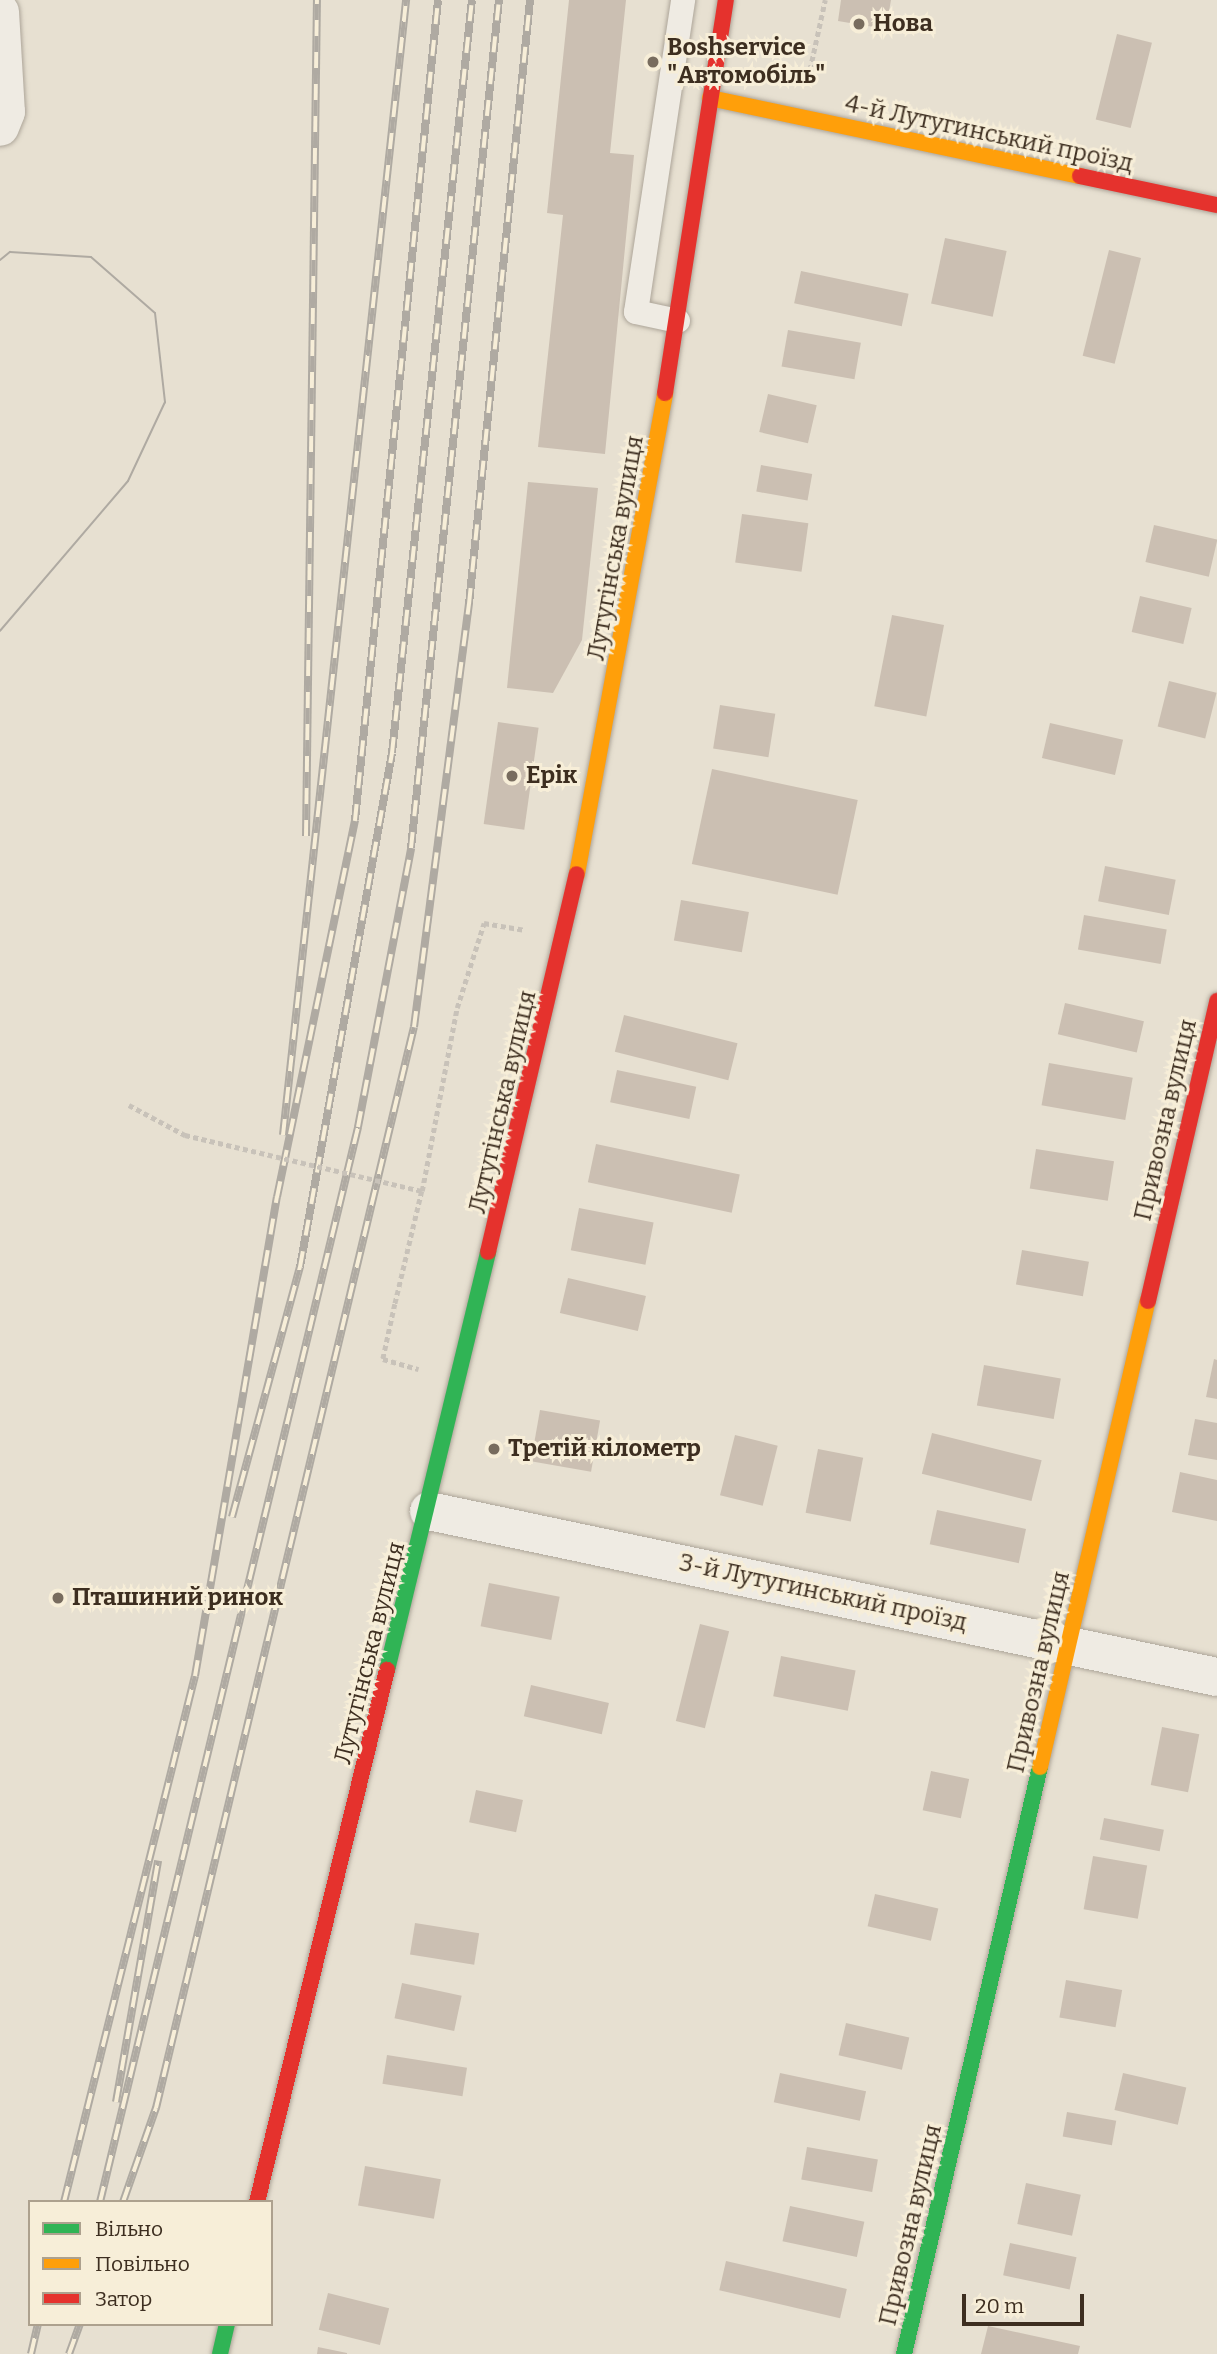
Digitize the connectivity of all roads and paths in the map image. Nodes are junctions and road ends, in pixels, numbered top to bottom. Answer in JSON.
{"nodes":[{"id":1,"x":683,"y":0,"type":"edge"},
{"id":2,"x":726,"y":0,"type":"edge"},
{"id":3,"x":825,"y":0,"type":"edge"},
{"id":4,"x":0,"y":12,"type":"edge"},
{"id":5,"x":710,"y":98,"type":"junction"},
{"id":6,"x":800,"y":117,"type":"junction"},
{"id":7,"x":0,"y":127,"type":"edge"},
{"id":8,"x":1217,"y":205,"type":"edge"},
{"id":9,"x":678,"y":321,"type":"junction"},
{"id":10,"x":565,"y":937,"type":"junction"},
{"id":11,"x":1217,"y":1001,"type":"edge"},
{"id":12,"x":129,"y":1105,"type":"dead end"},
{"id":13,"x":422,"y":1191,"type":"junction"},
{"id":14,"x":460,"y":1380,"type":"junction"},
{"id":15,"x":429,"y":1511,"type":"junction"},
{"id":16,"x":1068,"y":1644,"type":"junction"},
{"id":17,"x":1217,"y":1677,"type":"edge"},
{"id":18,"x":257,"y":2200,"type":"edge"},
{"id":19,"x":227,"y":2326,"type":"edge"},
{"id":20,"x":220,"y":2354,"type":"edge"},
{"id":21,"x":904,"y":2354,"type":"edge"}],
"edges":[{"from":1,"to":9,"type":"lane"},
{"from":2,"to":5,"type":"main road","name":"Лутугінська вулиця"},
{"from":3,"to":6,"type":"path"},
{"from":4,"to":7,"type":"street"},
{"from":5,"to":6,"type":"main road","name":"4-й Лутугинський проїзд"},
{"from":5,"to":9,"type":"main road","name":"Лутугінська вулиця"},
{"from":6,"to":8,"type":"main road","name":"4-й Лутугинський проїзд"},
{"from":9,"to":10,"type":"main road","name":"Лутугінська вулиця"},
{"from":10,"to":13,"type":"path"},
{"from":10,"to":14,"type":"main road","name":"Лутугінська вулиця"},
{"from":11,"to":16,"type":"main road","name":"Привозна вулиця"},
{"from":12,"to":13,"type":"path","bridge":true},
{"from":13,"to":14,"type":"path","bridge":true},
{"from":14,"to":15,"type":"main road","name":"Лутугінська вулиця"},
{"from":15,"to":16,"type":"street","name":"3-й Лутугинський проїзд"},
{"from":15,"to":18,"type":"main road","name":"Лутугінська вулиця"},
{"from":16,"to":17,"type":"street","name":"3-й Лутугинський проїзд"},
{"from":16,"to":21,"type":"main road","name":"Привозна вулиця"},
{"from":19,"to":20,"type":"main road"}]}
